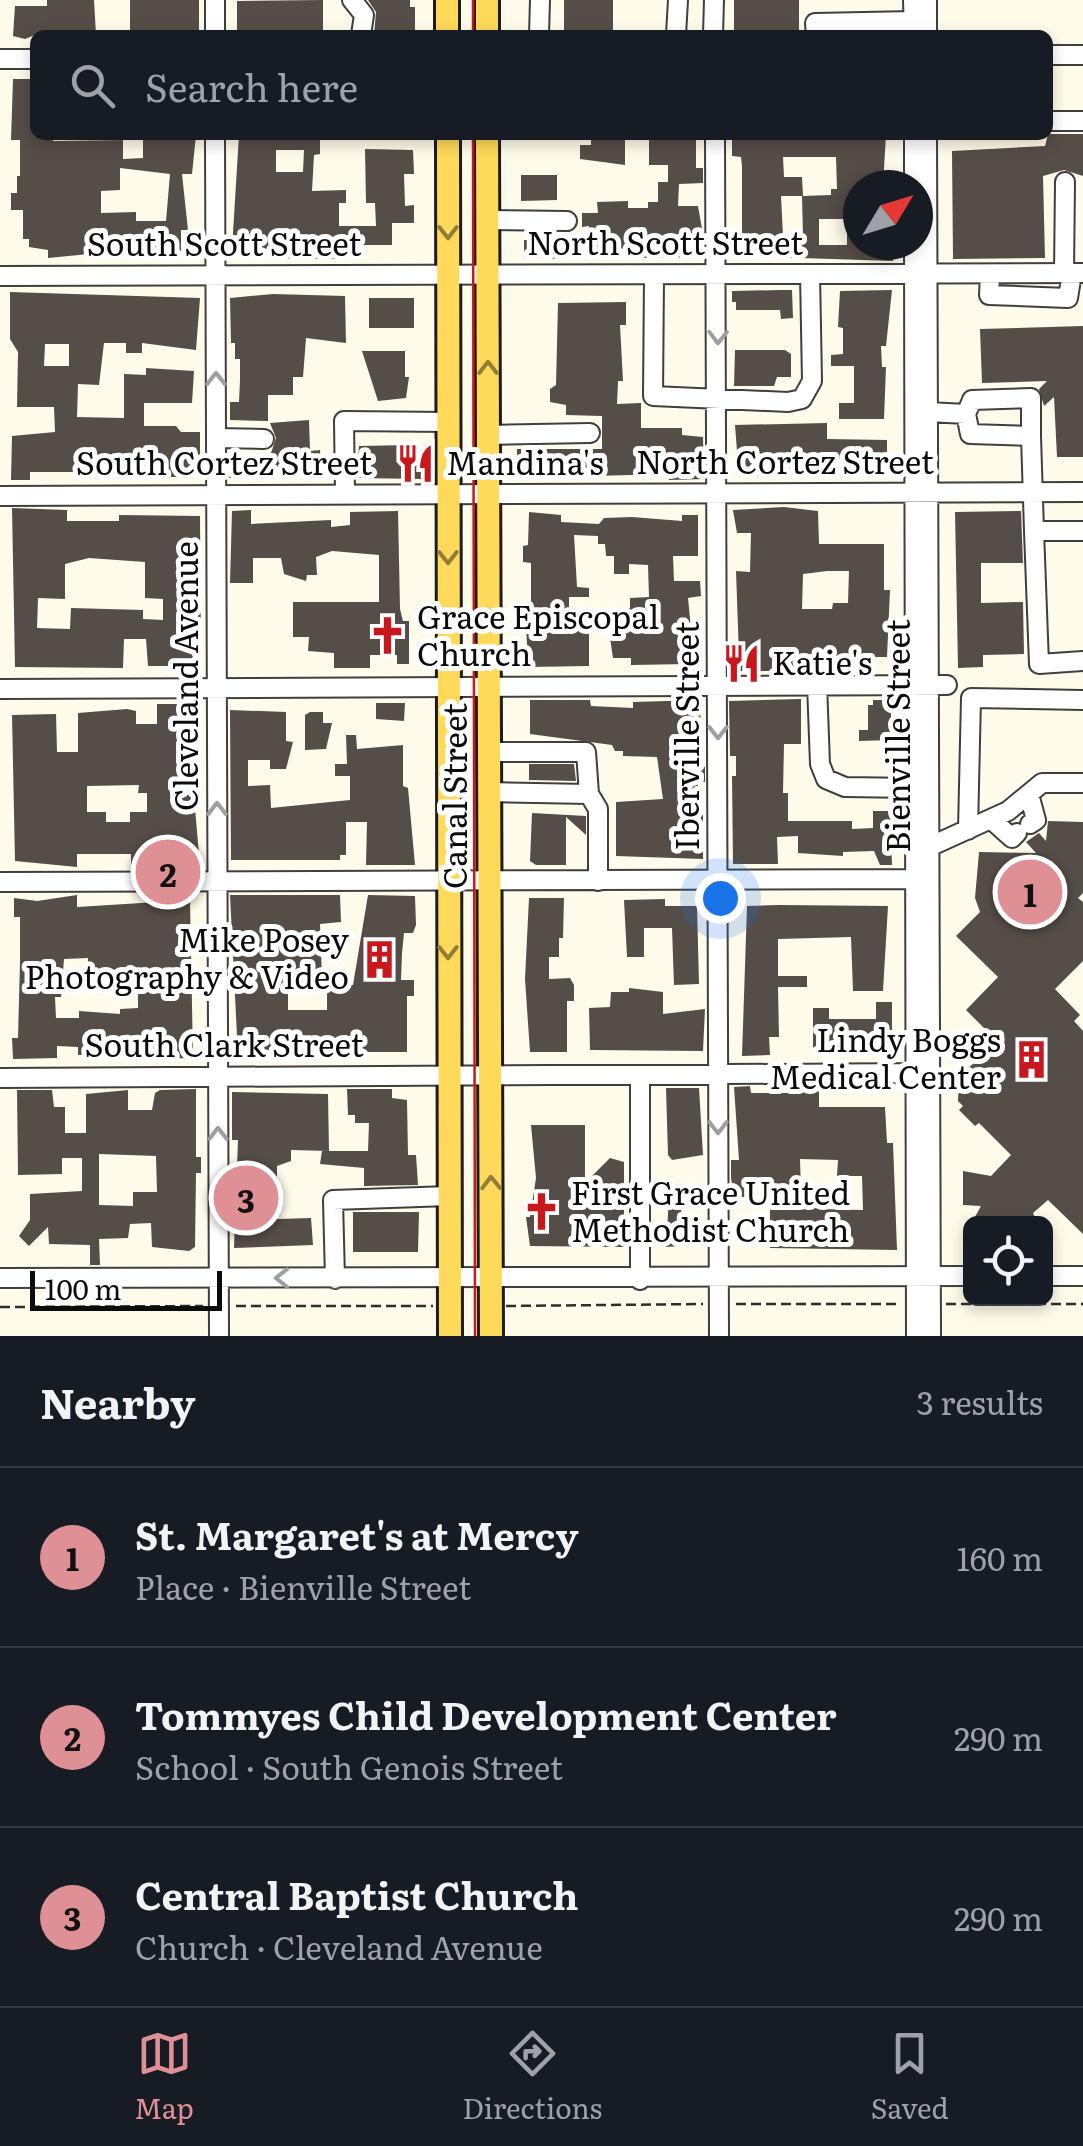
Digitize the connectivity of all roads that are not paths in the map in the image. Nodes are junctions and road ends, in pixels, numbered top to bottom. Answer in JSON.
{"nodes":[{"id":1,"x":215,"y":0,"type":"edge"},
{"id":2,"x":352,"y":0,"type":"edge"},
{"id":3,"x":447,"y":0,"type":"edge"},
{"id":4,"x":487,"y":0,"type":"edge"},
{"id":5,"x":540,"y":0,"type":"edge"},
{"id":6,"x":678,"y":0,"type":"edge"},
{"id":7,"x":714,"y":0,"type":"edge"},
{"id":8,"x":913,"y":0,"type":"edge"},
{"id":9,"x":927,"y":0,"type":"edge"},
{"id":10,"x":914,"y":28,"type":"edge"},
{"id":11,"x":215,"y":30,"type":"edge"},
{"id":12,"x":362,"y":30,"type":"edge"},
{"id":13,"x":447,"y":30,"type":"edge"},
{"id":14,"x":487,"y":30,"type":"edge"},
{"id":15,"x":540,"y":30,"type":"edge"},
{"id":16,"x":676,"y":30,"type":"edge"},
{"id":17,"x":713,"y":30,"type":"edge"},
{"id":18,"x":816,"y":30,"type":"edge"},
{"id":19,"x":927,"y":30,"type":"edge"},
{"id":20,"x":1053,"y":55,"type":"edge"},
{"id":21,"x":1083,"y":55,"type":"edge"},
{"id":22,"x":0,"y":59,"type":"edge"},
{"id":23,"x":30,"y":59,"type":"edge"},
{"id":24,"x":1053,"y":120,"type":"edge"},
{"id":25,"x":1083,"y":121,"type":"edge"},
{"id":26,"x":215,"y":140,"type":"edge"},
{"id":27,"x":448,"y":140,"type":"edge"},
{"id":28,"x":487,"y":140,"type":"edge"},
{"id":29,"x":715,"y":140,"type":"edge"},
{"id":30,"x":914,"y":140,"type":"edge"},
{"id":31,"x":928,"y":140,"type":"edge"},
{"id":32,"x":914,"y":170,"type":"edge"},
{"id":33,"x":1065,"y":182,"type":"dead end"},
{"id":34,"x":488,"y":220,"type":"junction"},
{"id":35,"x":567,"y":221,"type":"dead end"},
{"id":36,"x":918,"y":260,"type":"edge"},
{"id":37,"x":1073,"y":273,"type":"edge"},
{"id":38,"x":448,"y":274,"type":"junction"},
{"id":39,"x":488,"y":274,"type":"junction"},
{"id":40,"x":810,"y":274,"type":"junction"},
{"id":41,"x":216,"y":275,"type":"junction"},
{"id":42,"x":921,"y":275,"type":"junction"},
{"id":43,"x":0,"y":276,"type":"edge"},
{"id":44,"x":654,"y":276,"type":"junction"},
{"id":45,"x":719,"y":276,"type":"junction"},
{"id":46,"x":717,"y":398,"type":"junction"},
{"id":47,"x":928,"y":412,"type":"junction"},
{"id":48,"x":966,"y":414,"type":"junction"},
{"id":49,"x":448,"y":422,"type":"junction"},
{"id":50,"x":590,"y":434,"type":"dead end"},
{"id":51,"x":488,"y":436,"type":"junction"},
{"id":52,"x":1031,"y":436,"type":"junction"},
{"id":53,"x":216,"y":438,"type":"junction"},
{"id":54,"x":264,"y":439,"type":"dead end"},
{"id":55,"x":1034,"y":492,"type":"junction"},
{"id":56,"x":1083,"y":492,"type":"edge"},
{"id":57,"x":448,"y":493,"type":"junction"},
{"id":58,"x":488,"y":493,"type":"junction"},
{"id":59,"x":717,"y":493,"type":"junction"},
{"id":60,"x":921,"y":493,"type":"junction"},
{"id":61,"x":216,"y":494,"type":"junction"},
{"id":62,"x":345,"y":494,"type":"junction"},
{"id":63,"x":0,"y":496,"type":"edge"},
{"id":64,"x":1034,"y":531,"type":"junction"},
{"id":65,"x":1083,"y":532,"type":"edge"},
{"id":66,"x":1083,"y":661,"type":"edge"},
{"id":67,"x":718,"y":684,"type":"junction"},
{"id":68,"x":818,"y":684,"type":"junction"},
{"id":69,"x":930,"y":684,"type":"junction"},
{"id":70,"x":488,"y":688,"type":"junction"},
{"id":71,"x":0,"y":689,"type":"edge"},
{"id":72,"x":216,"y":689,"type":"junction"},
{"id":73,"x":448,"y":689,"type":"junction"},
{"id":74,"x":1083,"y":700,"type":"edge"},
{"id":75,"x":488,"y":752,"type":"junction"},
{"id":76,"x":1083,"y":783,"type":"edge"},
{"id":77,"x":914,"y":788,"type":"junction"},
{"id":78,"x":488,"y":792,"type":"junction"},
{"id":79,"x":589,"y":794,"type":"junction"},
{"id":80,"x":1029,"y":794,"type":"junction"},
{"id":81,"x":992,"y":820,"type":"junction"},
{"id":82,"x":968,"y":830,"type":"junction"},
{"id":83,"x":929,"y":847,"type":"junction"},
{"id":84,"x":922,"y":879,"type":"junction"},
{"id":85,"x":448,"y":880,"type":"junction"},
{"id":86,"x":489,"y":880,"type":"junction"},
{"id":87,"x":598,"y":880,"type":"junction"},
{"id":88,"x":217,"y":881,"type":"junction"},
{"id":89,"x":719,"y":881,"type":"junction"},
{"id":90,"x":0,"y":882,"type":"edge"},
{"id":91,"x":449,"y":1074,"type":"junction"},
{"id":92,"x":490,"y":1074,"type":"junction"},
{"id":93,"x":640,"y":1074,"type":"junction"},
{"id":94,"x":922,"y":1074,"type":"junction"},
{"id":95,"x":718,"y":1075,"type":"junction"},
{"id":96,"x":218,"y":1076,"type":"junction"},
{"id":97,"x":0,"y":1078,"type":"edge"},
{"id":98,"x":449,"y":1108,"type":"junction"},
{"id":99,"x":490,"y":1108,"type":"junction"},
{"id":100,"x":449,"y":1196,"type":"junction"},
{"id":101,"x":963,"y":1276,"type":"edge"},
{"id":102,"x":1053,"y":1276,"type":"edge"},
{"id":103,"x":1083,"y":1276,"type":"edge"},
{"id":104,"x":923,"y":1277,"type":"junction"},
{"id":105,"x":0,"y":1278,"type":"edge"},
{"id":106,"x":218,"y":1278,"type":"junction"},
{"id":107,"x":335,"y":1278,"type":"junction"},
{"id":108,"x":450,"y":1279,"type":"junction"},
{"id":109,"x":492,"y":1280,"type":"junction"},
{"id":110,"x":640,"y":1280,"type":"junction"},
{"id":111,"x":719,"y":1280,"type":"junction"},
{"id":112,"x":219,"y":1336,"type":"edge"},
{"id":113,"x":450,"y":1336,"type":"edge"},
{"id":114,"x":491,"y":1336,"type":"edge"},
{"id":115,"x":719,"y":1336,"type":"edge"},
{"id":116,"x":916,"y":1336,"type":"edge"},
{"id":117,"x":930,"y":1336,"type":"edge"}],
"edges":[{"from":1,"to":11,"type":"street"},
{"from":2,"to":12,"type":"street"},
{"from":3,"to":13,"type":"main road"},
{"from":4,"to":14,"type":"main road"},
{"from":5,"to":15,"type":"street"},
{"from":6,"to":16,"type":"street"},
{"from":7,"to":17,"type":"street"},
{"from":8,"to":10,"type":"street"},
{"from":9,"to":19,"type":"street"},
{"from":10,"to":18,"type":"street"},
{"from":20,"to":21,"type":"street"},
{"from":22,"to":23,"type":"street"},
{"from":24,"to":25,"type":"street"},
{"from":26,"to":41,"type":"street","name":"Cleveland Avenue"},
{"from":27,"to":38,"type":"main road","name":"Canal Street","one_way":true},
{"from":28,"to":34,"type":"main road","name":"Canal Street"},
{"from":29,"to":45,"type":"street","name":"Iberville Street"},
{"from":30,"to":32,"type":"street"},
{"from":31,"to":42,"type":"street","name":"Bienville Street"},
{"from":33,"to":37,"type":"street"},
{"from":34,"to":35,"type":"street"},
{"from":34,"to":39,"type":"main road","name":"Canal Street"},
{"from":36,"to":42,"type":"street","name":"Bienville Street"},
{"from":37,"to":42,"type":"street","name":"North Scott Street"},
{"from":38,"to":39,"type":"street","name":"South Scott Street"},
{"from":38,"to":41,"type":"street","name":"South Scott Street"},
{"from":38,"to":49,"type":"main road","name":"Canal Street"},
{"from":39,"to":44,"type":"street","name":"North Scott Street"},
{"from":51,"to":39,"type":"main road","name":"Canal Street","one_way":true},
{"from":40,"to":42,"type":"street","name":"North Scott Street"},
{"from":40,"to":45,"type":"street","name":"North Scott Street"},
{"from":40,"to":46,"type":"street"},
{"from":41,"to":43,"type":"street","name":"South Scott Street"},
{"from":53,"to":41,"type":"street","name":"Cleveland Avenue","one_way":true},
{"from":42,"to":47,"type":"street","name":"Bienville Street"},
{"from":42,"to":60,"type":"street","name":"Bienville Street"},
{"from":44,"to":45,"type":"street","name":"North Scott Street"},
{"from":44,"to":46,"type":"street"},
{"from":45,"to":46,"type":"street","name":"Iberville Street","one_way":true},
{"from":46,"to":59,"type":"street","name":"Iberville Street"},
{"from":47,"to":48,"type":"street"},
{"from":47,"to":60,"type":"street","name":"Bienville Street"},
{"from":48,"to":52,"type":"street"},
{"from":48,"to":52,"type":"street"},
{"from":49,"to":57,"type":"main road","name":"Canal Street"},
{"from":49,"to":62,"type":"street"},
{"from":50,"to":51,"type":"street"},
{"from":51,"to":58,"type":"main road","name":"Canal Street"},
{"from":52,"to":55,"type":"street"},
{"from":53,"to":54,"type":"street"},
{"from":53,"to":61,"type":"street","name":"Cleveland Avenue"},
{"from":55,"to":56,"type":"street","name":"North Cortez Street"},
{"from":55,"to":60,"type":"street","name":"North Cortez Street"},
{"from":55,"to":64,"type":"street"},
{"from":57,"to":58,"type":"street","name":"North Cortez Street"},
{"from":57,"to":62,"type":"street","name":"South Cortez Street"},
{"from":57,"to":73,"type":"main road","name":"Canal Street","one_way":true},
{"from":58,"to":59,"type":"street","name":"North Cortez Street"},
{"from":58,"to":70,"type":"main road","name":"Canal Street"},
{"from":59,"to":60,"type":"street","name":"North Cortez Street"},
{"from":59,"to":67,"type":"street","name":"Iberville Street"},
{"from":60,"to":69,"type":"street","name":"Bienville Street"},
{"from":61,"to":62,"type":"street","name":"South Cortez Street"},
{"from":61,"to":63,"type":"street","name":"South Cortez Street"},
{"from":61,"to":72,"type":"street","name":"Cleveland Avenue"},
{"from":64,"to":65,"type":"street"},
{"from":64,"to":66,"type":"street"},
{"from":67,"to":68,"type":"street"},
{"from":67,"to":70,"type":"street"},
{"from":67,"to":89,"type":"street","name":"Iberville Street","one_way":true},
{"from":68,"to":69,"type":"street"},
{"from":68,"to":77,"type":"street"},
{"from":69,"to":77,"type":"street","name":"Bienville Street"},
{"from":69,"to":83,"type":"street","name":"Bienville Street"},
{"from":70,"to":73,"type":"street"},
{"from":70,"to":75,"type":"main road","name":"Canal Street"},
{"from":71,"to":72,"type":"street"},
{"from":72,"to":73,"type":"street"},
{"from":88,"to":72,"type":"street","name":"Cleveland Avenue","one_way":true},
{"from":73,"to":85,"type":"main road","name":"Canal Street"},
{"from":74,"to":82,"type":"street"},
{"from":75,"to":78,"type":"main road","name":"Canal Street"},
{"from":75,"to":79,"type":"street"},
{"from":76,"to":80,"type":"street"},
{"from":77,"to":84,"type":"street","name":"Bienville Street"},
{"from":78,"to":79,"type":"street"},
{"from":78,"to":86,"type":"main road","name":"Canal Street"},
{"from":79,"to":87,"type":"street"},
{"from":80,"to":81,"type":"street"},
{"from":80,"to":81,"type":"street"},
{"from":81,"to":82,"type":"street"},
{"from":82,"to":83,"type":"street"},
{"from":83,"to":84,"type":"street","name":"Bienville Street"},
{"from":84,"to":89,"type":"street"},
{"from":84,"to":94,"type":"street","name":"Bienville Street"},
{"from":85,"to":86,"type":"street"},
{"from":85,"to":88,"type":"street"},
{"from":85,"to":91,"type":"main road","name":"Canal Street","one_way":true},
{"from":86,"to":87,"type":"street"},
{"from":86,"to":92,"type":"main road","name":"Canal Street"},
{"from":87,"to":89,"type":"street"},
{"from":88,"to":90,"type":"street"},
{"from":88,"to":96,"type":"street","name":"Cleveland Avenue"},
{"from":89,"to":95,"type":"street","name":"Iberville Street"},
{"from":91,"to":92,"type":"street","name":"South Clark Street"},
{"from":91,"to":96,"type":"street","name":"South Clark Street"},
{"from":91,"to":98,"type":"main road","name":"Canal Street"},
{"from":92,"to":93,"type":"street","name":"South Clark Street"},
{"from":92,"to":99,"type":"main road","name":"Canal Street"},
{"from":93,"to":95,"type":"street","name":"South Clark Street"},
{"from":93,"to":110,"type":"street"},
{"from":94,"to":95,"type":"street","name":"South Clark Street"},
{"from":94,"to":104,"type":"street","name":"Bienville Street"},
{"from":95,"to":111,"type":"street","name":"Iberville Street","one_way":true},
{"from":96,"to":97,"type":"street","name":"South Clark Street"},
{"from":106,"to":96,"type":"street","name":"Cleveland Avenue","one_way":true},
{"from":98,"to":99,"type":"main road"},
{"from":98,"to":100,"type":"main road","name":"Canal Street"},
{"from":109,"to":99,"type":"main road","name":"Canal Street","one_way":true},
{"from":100,"to":107,"type":"street"},
{"from":100,"to":108,"type":"main road","name":"Canal Street"},
{"from":101,"to":104,"type":"street"},
{"from":102,"to":103,"type":"street"},
{"from":104,"to":111,"type":"street"},
{"from":104,"to":116,"type":"street","name":"Bienville Street"},
{"from":104,"to":117,"type":"street","name":"Bienville Street"},
{"from":105,"to":106,"type":"street"},
{"from":107,"to":106,"type":"street","one_way":true},
{"from":106,"to":112,"type":"street","name":"Cleveland Avenue"},
{"from":107,"to":108,"type":"street"},
{"from":108,"to":109,"type":"street"},
{"from":108,"to":113,"type":"main road","name":"Canal Street"},
{"from":109,"to":110,"type":"street"},
{"from":109,"to":114,"type":"main road","name":"Canal Street"},
{"from":110,"to":111,"type":"street"},
{"from":111,"to":115,"type":"street","name":"Iberville Street"}]}
